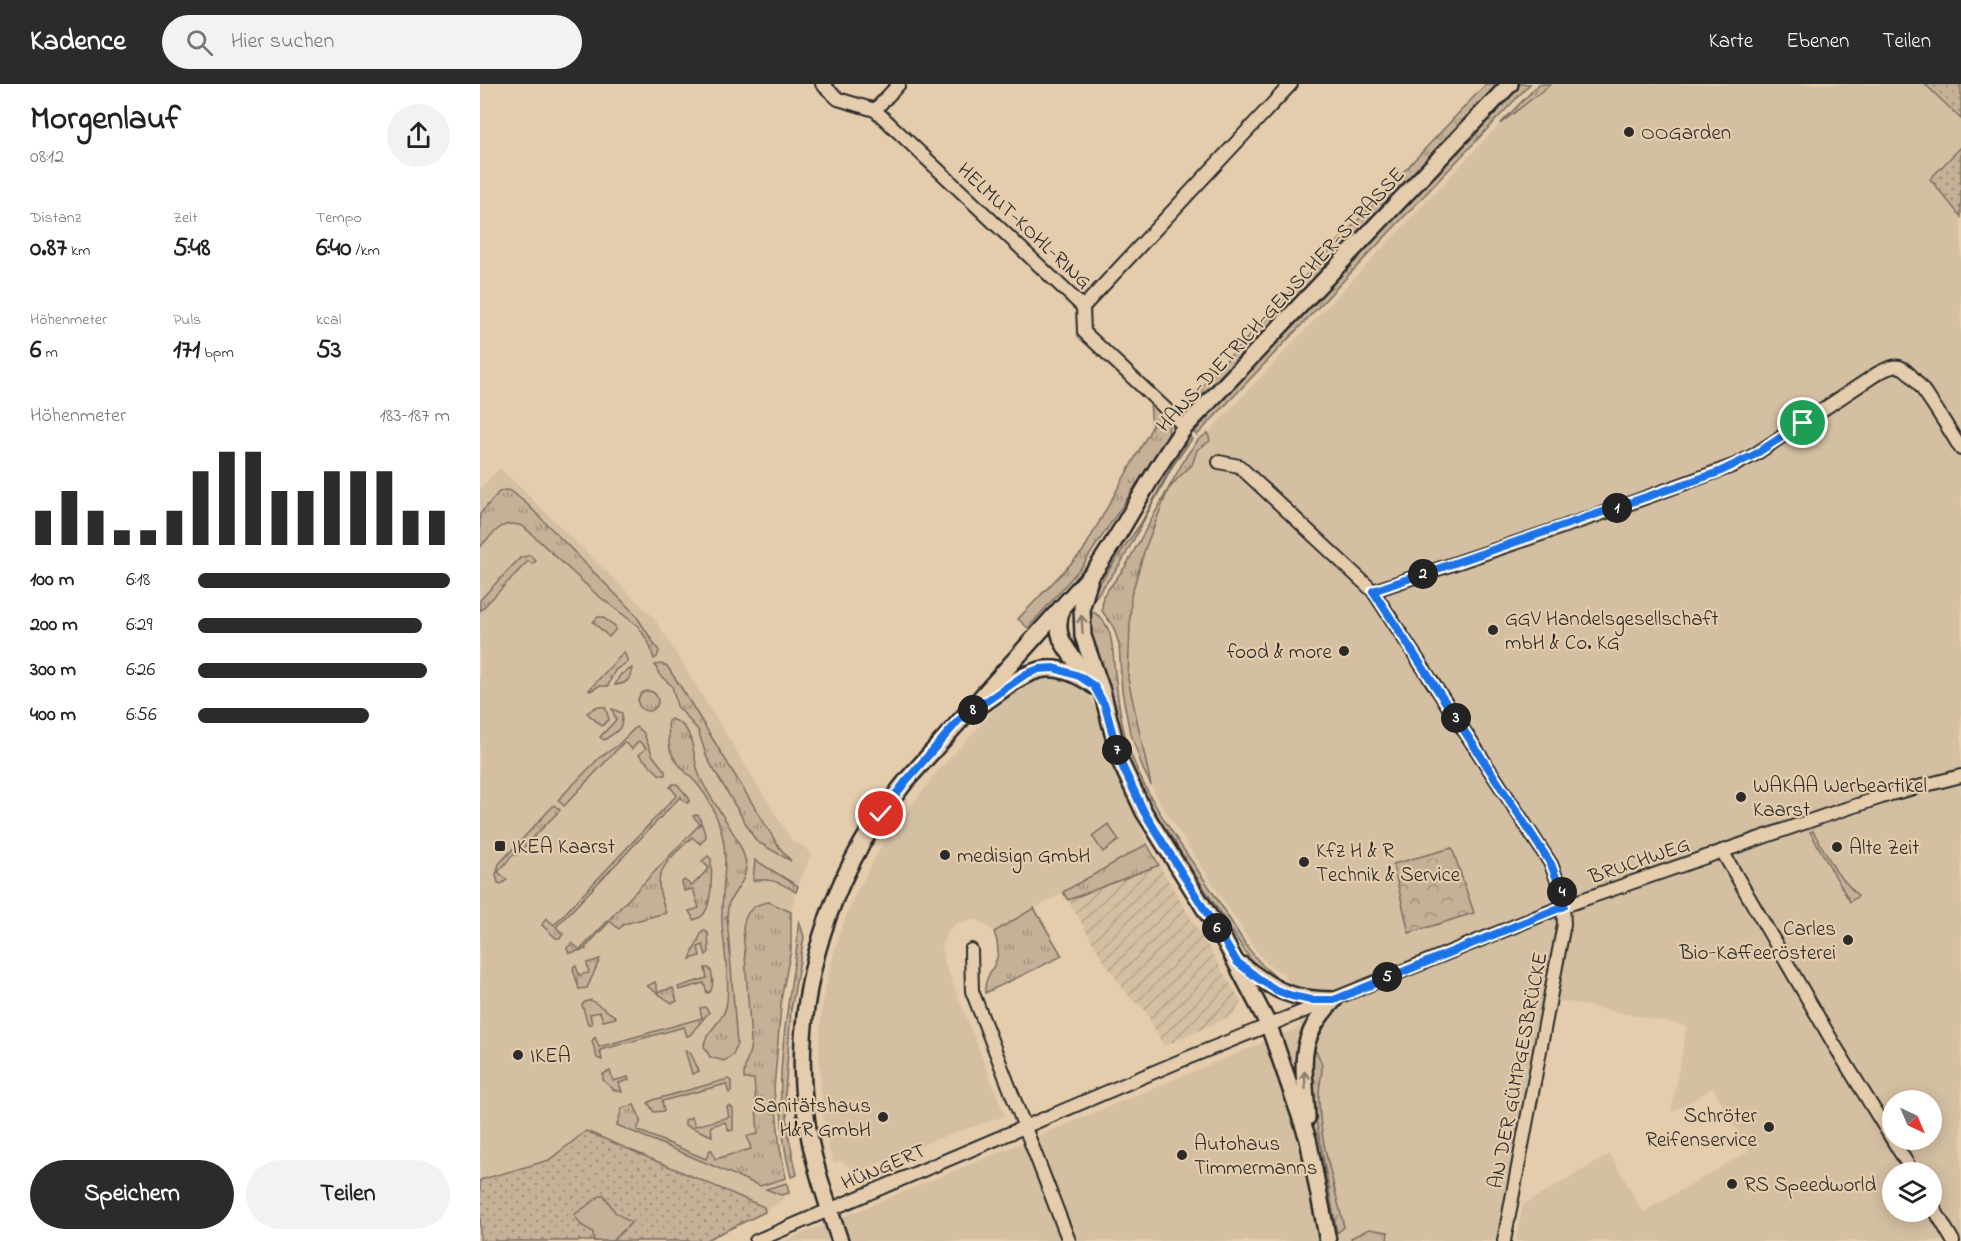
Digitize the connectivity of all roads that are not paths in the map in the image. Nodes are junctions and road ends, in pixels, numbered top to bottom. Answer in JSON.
{"nodes":[{"id":1,"x":822,"y":84,"type":"edge"},
{"id":2,"x":899,"y":84,"type":"edge"},
{"id":3,"x":1291,"y":84,"type":"edge"},
{"id":4,"x":1510,"y":84,"type":"edge"},
{"id":5,"x":875,"y":110,"type":"junction"},
{"id":6,"x":1083,"y":307,"type":"junction"},
{"id":7,"x":1185,"y":427,"type":"junction"},
{"id":8,"x":1961,"y":449,"type":"edge"},
{"id":9,"x":1219,"y":462,"type":"dead end"},
{"id":10,"x":1096,"y":568,"type":"junction"},
{"id":11,"x":1373,"y":591,"type":"junction"},
{"id":12,"x":1063,"y":607,"type":"junction"},
{"id":13,"x":1096,"y":683,"type":"junction"},
{"id":14,"x":959,"y":720,"type":"junction"},
{"id":15,"x":1961,"y":776,"type":"edge"},
{"id":16,"x":1722,"y":851,"type":"junction"},
{"id":17,"x":1564,"y":906,"type":"junction"},
{"id":18,"x":971,"y":950,"type":"dead end"},
{"id":19,"x":1237,"y":962,"type":"junction"},
{"id":20,"x":1334,"y":1000,"type":"junction"},
{"id":21,"x":1269,"y":1026,"type":"junction"},
{"id":22,"x":1025,"y":1127,"type":"junction"},
{"id":23,"x":1308,"y":1138,"type":"junction"},
{"id":24,"x":1906,"y":1162,"type":"edge"},
{"id":25,"x":829,"y":1209,"type":"junction"},
{"id":26,"x":1942,"y":1222,"type":"edge"},
{"id":27,"x":756,"y":1241,"type":"edge"},
{"id":28,"x":840,"y":1241,"type":"edge"},
{"id":29,"x":1069,"y":1241,"type":"edge"},
{"id":30,"x":1328,"y":1241,"type":"edge"},
{"id":31,"x":1504,"y":1241,"type":"edge"},
{"id":32,"x":1953,"y":1241,"type":"edge"}],
"edges":[{"from":1,"to":5,"type":"street"},
{"from":2,"to":5,"type":"street"},
{"from":3,"to":6,"type":"street","name":"HELMUT-KOHL-RING"},
{"from":4,"to":7,"type":"street","name":"HANS-DIETRICH-GENSCHER-STRASSE"},
{"from":5,"to":6,"type":"street","name":"HELMUT-KOHL-RING"},
{"from":6,"to":7,"type":"street"},
{"from":7,"to":10,"type":"street","name":"HANS-DIETRICH-GENSCHER-STRASSE"},
{"from":8,"to":11,"type":"street"},
{"from":9,"to":11,"type":"street","name":"AN DER GÜMPGESBRÜCKE"},
{"from":10,"to":12,"type":"street","name":"HANS-DIETRICH-GENSCHER-STRASSE"},
{"from":13,"to":10,"type":"street","one_way":true},
{"from":11,"to":17,"type":"street","name":"AN DER GÜMPGESBRÜCKE"},
{"from":12,"to":13,"type":"street"},
{"from":12,"to":14,"type":"street","name":"HANS-DIETRICH-GENSCHER-STRASSE"},
{"from":13,"to":14,"type":"street","name":"HANS-DIETRICH-GENSCHER-STRASSE"},
{"from":13,"to":19,"type":"street"},
{"from":14,"to":25,"type":"street","name":"HANS-DIETRICH-GENSCHER-STRASSE"},
{"from":15,"to":16,"type":"street","name":"BRUCHWEG"},
{"from":16,"to":17,"type":"street","name":"BRUCHWEG"},
{"from":16,"to":24,"type":"street"},
{"from":17,"to":20,"type":"street","name":"BRUCHWEG"},
{"from":17,"to":31,"type":"street","name":"AN DER GÜMPGESBRÜCKE"},
{"from":18,"to":22,"type":"street"},
{"from":19,"to":20,"type":"street"},
{"from":19,"to":21,"type":"street"},
{"from":20,"to":21,"type":"street","name":"BRUCHWEG"},
{"from":23,"to":20,"type":"street","one_way":true},
{"from":21,"to":22,"type":"street","name":"HÜNGERT"},
{"from":21,"to":23,"type":"street"},
{"from":22,"to":25,"type":"street","name":"HÜNGERT"},
{"from":22,"to":29,"type":"street"},
{"from":23,"to":30,"type":"street"},
{"from":25,"to":27,"type":"street","name":"HÜNGERT"},
{"from":25,"to":28,"type":"street","name":"HANS-DIETRICH-GENSCHER-STRASSE"},
{"from":26,"to":32,"type":"street"}]}
